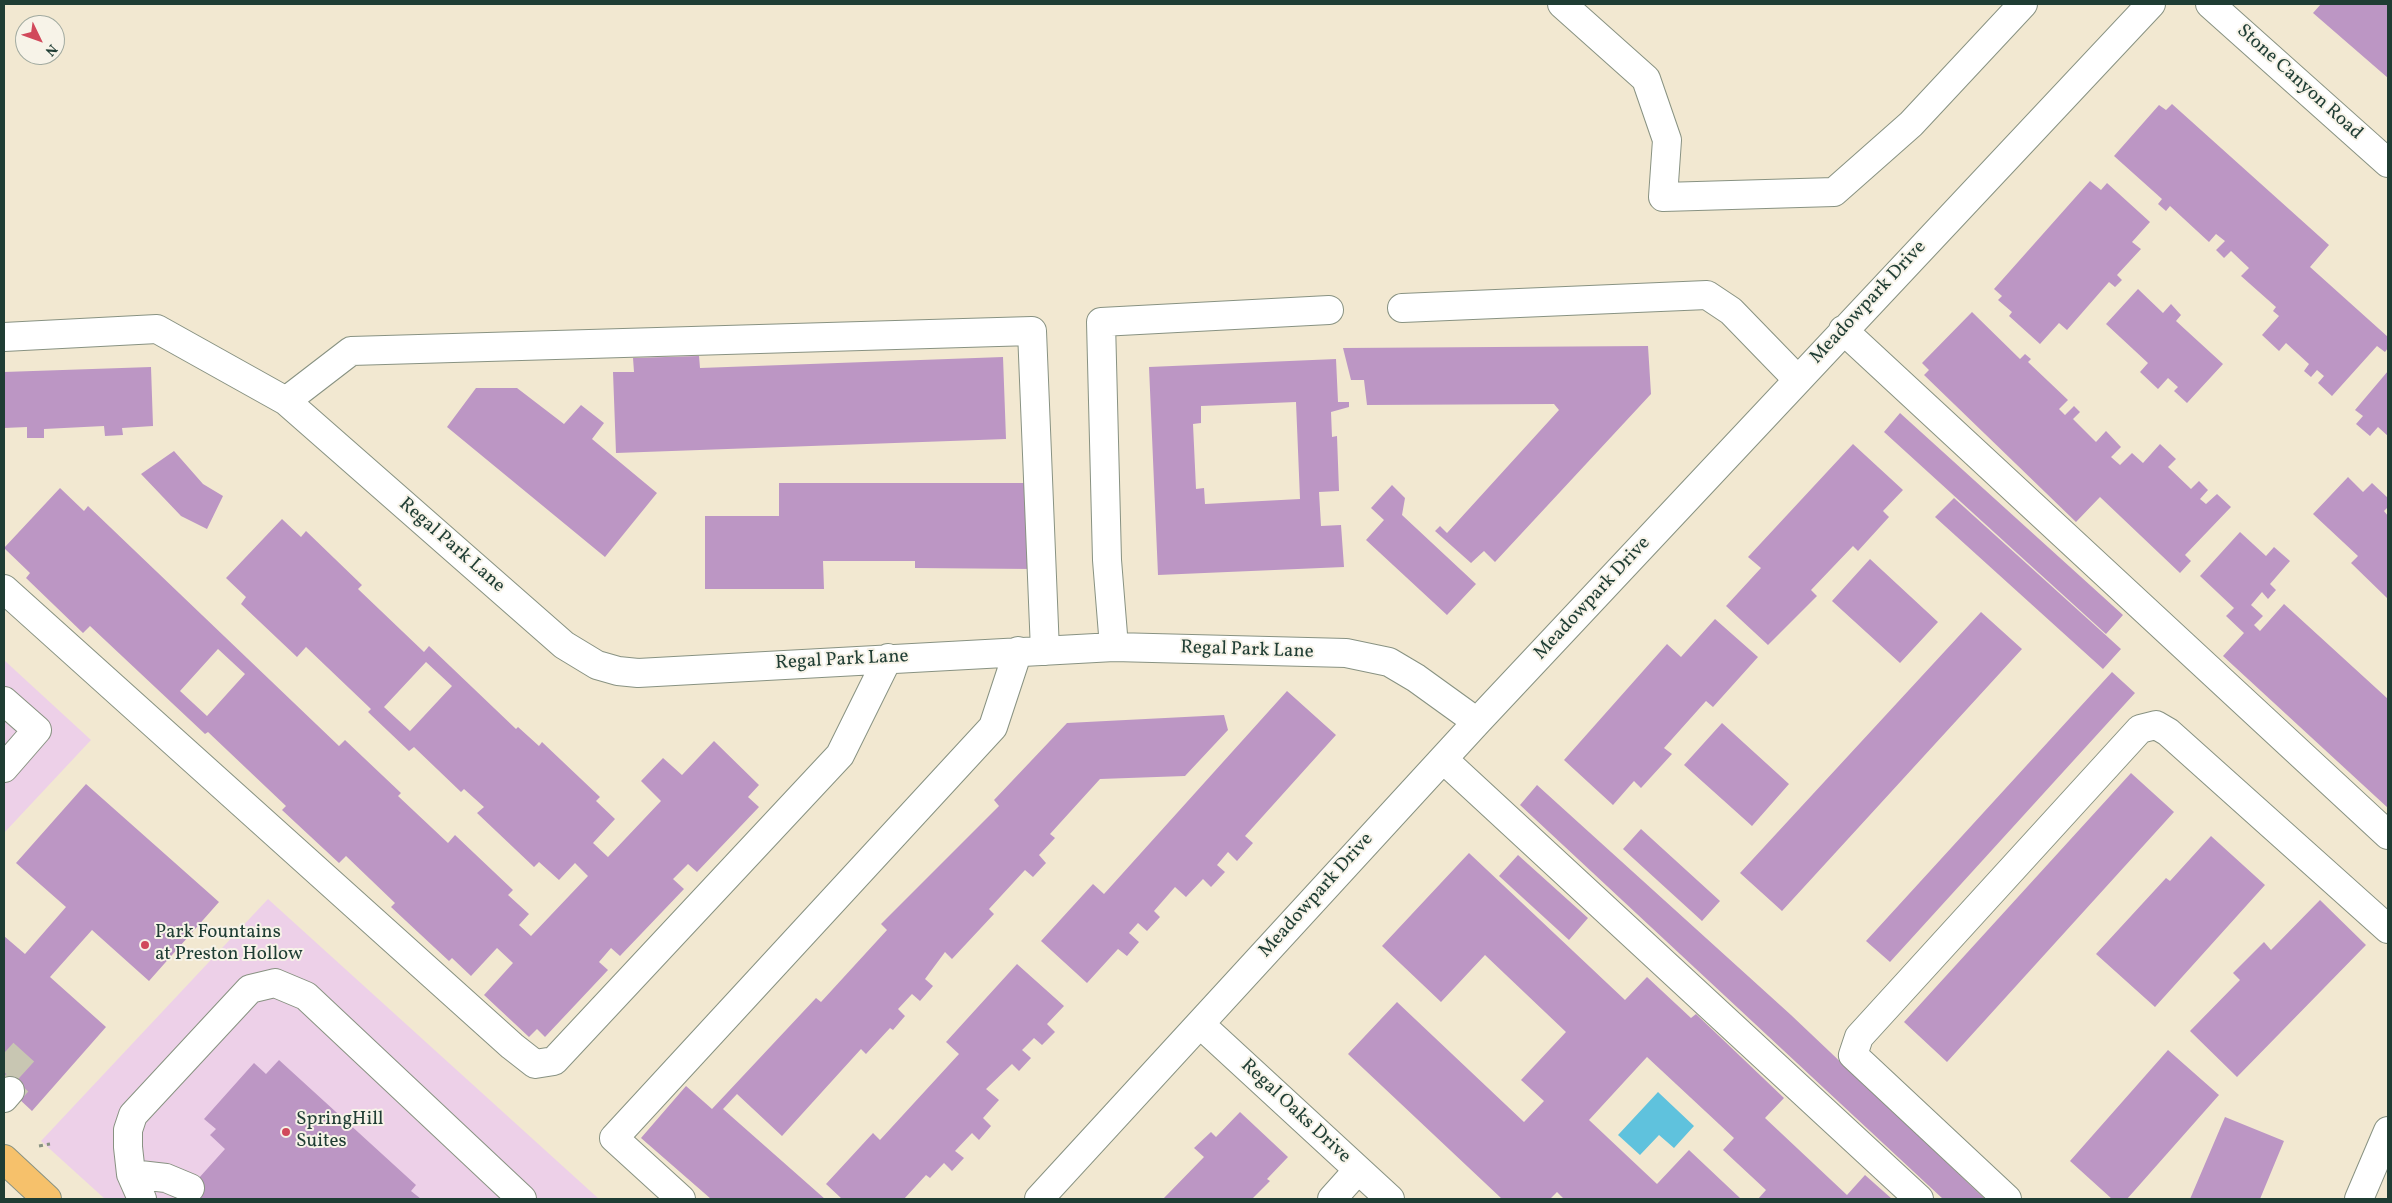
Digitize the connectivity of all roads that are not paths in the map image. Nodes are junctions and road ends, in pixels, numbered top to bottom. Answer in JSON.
{"nodes":[{"id":1,"x":1562,"y":4,"type":"edge"},
{"id":2,"x":2023,"y":4,"type":"edge"},
{"id":3,"x":2151,"y":4,"type":"edge"},
{"id":4,"x":2210,"y":4,"type":"edge"},
{"id":5,"x":2388,"y":163,"type":"edge"},
{"id":6,"x":1402,"y":308,"type":"dead end"},
{"id":7,"x":1329,"y":310,"type":"dead end"},
{"id":8,"x":1843,"y":330,"type":"junction"},
{"id":9,"x":4,"y":337,"type":"edge"},
{"id":10,"x":1798,"y":380,"type":"junction"},
{"id":11,"x":286,"y":401,"type":"junction"},
{"id":12,"x":4,"y":588,"type":"edge"},
{"id":13,"x":1114,"y":647,"type":"junction"},
{"id":14,"x":1018,"y":651,"type":"junction"},
{"id":15,"x":1045,"y":651,"type":"junction"},
{"id":16,"x":888,"y":658,"type":"junction"},
{"id":17,"x":4,"y":701,"type":"edge"},
{"id":18,"x":1477,"y":722,"type":"junction"},
{"id":19,"x":1443,"y":759,"type":"junction"},
{"id":20,"x":4,"y":768,"type":"edge"},
{"id":21,"x":2388,"y":835,"type":"edge"},
{"id":22,"x":2388,"y":930,"type":"edge"},
{"id":23,"x":1200,"y":1024,"type":"junction"},
{"id":24,"x":2388,"y":1131,"type":"edge"},
{"id":25,"x":4,"y":1159,"type":"edge"},
{"id":26,"x":1358,"y":1170,"type":"junction"},
{"id":27,"x":131,"y":1174,"type":"junction"},
{"id":28,"x":190,"y":1188,"type":"dead end"},
{"id":29,"x":47,"y":1199,"type":"edge"},
{"id":30,"x":142,"y":1199,"type":"edge"},
{"id":31,"x":522,"y":1199,"type":"edge"},
{"id":32,"x":682,"y":1199,"type":"edge"},
{"id":33,"x":1039,"y":1199,"type":"edge"},
{"id":34,"x":1332,"y":1199,"type":"edge"},
{"id":35,"x":1390,"y":1199,"type":"edge"},
{"id":36,"x":1919,"y":1199,"type":"edge"},
{"id":37,"x":2007,"y":1199,"type":"edge"},
{"id":38,"x":2359,"y":1199,"type":"edge"}],
"edges":[{"from":1,"to":2,"type":"street"},
{"from":3,"to":8,"type":"street","name":"Meadowpark Drive"},
{"from":4,"to":5,"type":"street","name":"Stone Canyon Road"},
{"from":6,"to":10,"type":"street"},
{"from":7,"to":13,"type":"street"},
{"from":8,"to":10,"type":"street","name":"Meadowpark Drive"},
{"from":8,"to":21,"type":"street"},
{"from":9,"to":11,"type":"street","name":"Regal Park Lane"},
{"from":10,"to":18,"type":"street","name":"Meadowpark Drive"},
{"from":11,"to":15,"type":"street"},
{"from":11,"to":16,"type":"street","name":"Regal Park Lane"},
{"from":12,"to":16,"type":"street"},
{"from":13,"to":15,"type":"street","name":"Regal Park Lane"},
{"from":13,"to":18,"type":"street","name":"Regal Park Lane"},
{"from":14,"to":15,"type":"street","name":"Regal Park Lane"},
{"from":14,"to":16,"type":"street","name":"Regal Park Lane"},
{"from":14,"to":32,"type":"street"},
{"from":17,"to":20,"type":"street"},
{"from":18,"to":19,"type":"street","name":"Meadowpark Drive"},
{"from":19,"to":23,"type":"street","name":"Meadowpark Drive"},
{"from":19,"to":36,"type":"street"},
{"from":22,"to":37,"type":"street"},
{"from":23,"to":26,"type":"street","name":"Regal Oaks Drive"},
{"from":23,"to":33,"type":"street","name":"Meadowpark Drive"},
{"from":24,"to":38,"type":"street"},
{"from":25,"to":29,"type":"main road"},
{"from":26,"to":34,"type":"street"},
{"from":26,"to":35,"type":"street","name":"Regal Oaks Drive"},
{"from":27,"to":28,"type":"street"},
{"from":27,"to":30,"type":"street"},
{"from":27,"to":31,"type":"street"}]}
